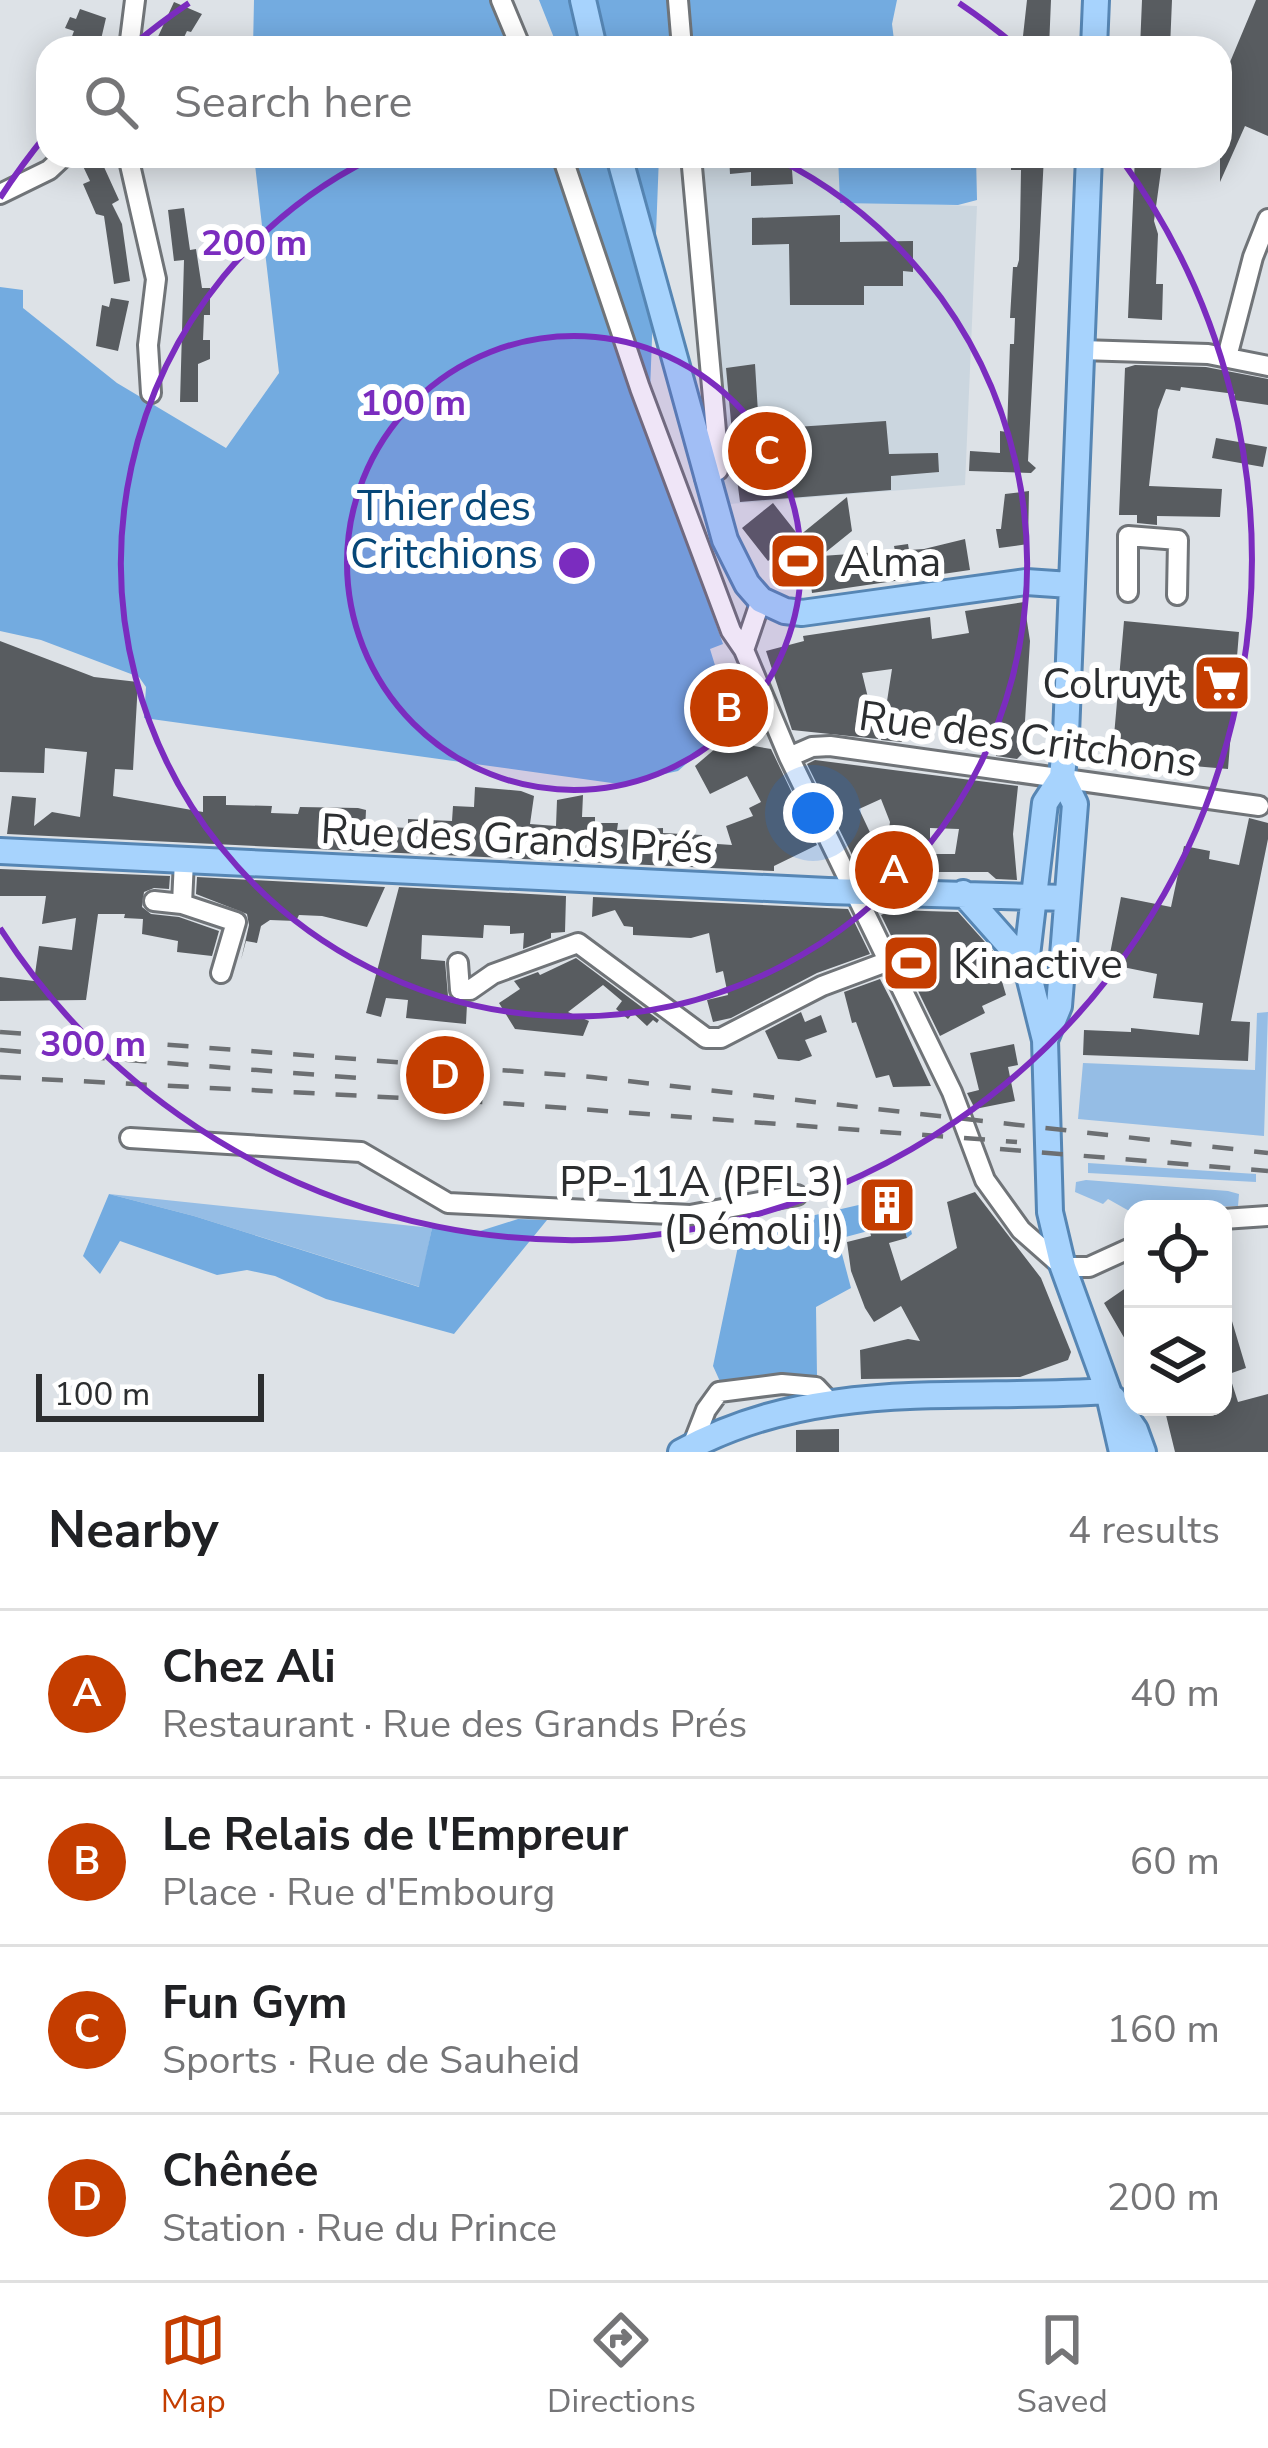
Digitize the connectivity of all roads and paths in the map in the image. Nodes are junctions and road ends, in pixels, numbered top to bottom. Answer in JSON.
{"nodes":[{"id":1,"x":135,"y":0,"type":"edge"},
{"id":2,"x":501,"y":0,"type":"edge"},
{"id":3,"x":584,"y":0,"type":"edge"},
{"id":4,"x":678,"y":0,"type":"edge"},
{"id":5,"x":1096,"y":0,"type":"edge"},
{"id":6,"x":130,"y":36,"type":"edge"},
{"id":7,"x":516,"y":36,"type":"edge"},
{"id":8,"x":592,"y":36,"type":"edge"},
{"id":9,"x":681,"y":36,"type":"edge"},
{"id":10,"x":1094,"y":36,"type":"edge"},
{"id":11,"x":51,"y":168,"type":"edge"},
{"id":12,"x":131,"y":168,"type":"edge"},
{"id":13,"x":566,"y":168,"type":"edge"},
{"id":14,"x":622,"y":168,"type":"edge"},
{"id":15,"x":692,"y":168,"type":"edge"},
{"id":16,"x":1089,"y":168,"type":"edge"},
{"id":17,"x":0,"y":194,"type":"edge"},
{"id":18,"x":1268,"y":219,"type":"edge"},
{"id":19,"x":1081,"y":350,"type":"junction"},
{"id":20,"x":1227,"y":357,"type":"junction"},
{"id":21,"x":1268,"y":366,"type":"edge"},
{"id":22,"x":151,"y":393,"type":"dead end"},
{"id":23,"x":705,"y":478,"type":"junction"},
{"id":24,"x":1070,"y":585,"type":"junction"},
{"id":25,"x":1128,"y":592,"type":"dead end"},
{"id":26,"x":1177,"y":595,"type":"dead end"},
{"id":27,"x":761,"y":600,"type":"junction"},
{"id":28,"x":744,"y":650,"type":"junction"},
{"id":29,"x":789,"y":757,"type":"junction"},
{"id":30,"x":1062,"y":777,"type":"junction"},
{"id":31,"x":1259,"y":806,"type":"dead end"},
{"id":32,"x":0,"y":851,"type":"edge"},
{"id":33,"x":184,"y":860,"type":"junction"},
{"id":34,"x":855,"y":892,"type":"junction"},
{"id":35,"x":963,"y":892,"type":"junction"},
{"id":36,"x":1031,"y":896,"type":"junction"},
{"id":37,"x":1066,"y":898,"type":"junction"},
{"id":38,"x":154,"y":901,"type":"dead end"},
{"id":39,"x":182,"y":904,"type":"junction"},
{"id":40,"x":889,"y":961,"type":"junction"},
{"id":41,"x":458,"y":963,"type":"dead end"},
{"id":42,"x":1026,"y":964,"type":"junction"},
{"id":43,"x":221,"y":973,"type":"dead end"},
{"id":44,"x":1045,"y":1040,"type":"junction"},
{"id":45,"x":130,"y":1138,"type":"dead end"},
{"id":46,"x":796,"y":1195,"type":"dead end"},
{"id":47,"x":1268,"y":1216,"type":"edge"},
{"id":48,"x":1232,"y":1218,"type":"edge"},
{"id":49,"x":1124,"y":1251,"type":"edge"},
{"id":50,"x":1063,"y":1267,"type":"junction"},
{"id":51,"x":1108,"y":1391,"type":"junction"},
{"id":52,"x":829,"y":1401,"type":"junction"},
{"id":53,"x":686,"y":1449,"type":"edge"},
{"id":54,"x":1122,"y":1452,"type":"edge"},
{"id":55,"x":1143,"y":1452,"type":"edge"}],
"edges":[{"from":1,"to":6,"type":"street"},
{"from":2,"to":7,"type":"street"},
{"from":3,"to":8,"type":"main road"},
{"from":4,"to":9,"type":"street"},
{"from":5,"to":10,"type":"main road"},
{"from":11,"to":17,"type":"street"},
{"from":12,"to":22,"type":"street"},
{"from":13,"to":28,"type":"street"},
{"from":14,"to":23,"type":"main road"},
{"from":15,"to":23,"type":"street"},
{"from":16,"to":19,"type":"main road"},
{"from":18,"to":20,"type":"street"},
{"from":19,"to":20,"type":"street"},
{"from":19,"to":24,"type":"main road"},
{"from":20,"to":21,"type":"street"},
{"from":23,"to":27,"type":"main road"},
{"from":24,"to":27,"type":"main road"},
{"from":24,"to":30,"type":"main road"},
{"from":25,"to":26,"type":"street"},
{"from":27,"to":28,"type":"street"},
{"from":28,"to":29,"type":"street"},
{"from":29,"to":30,"type":"street","name":"Rue des Critchons"},
{"from":29,"to":34,"type":"street"},
{"from":30,"to":31,"type":"street","name":"Rue des Critchons"},
{"from":30,"to":36,"type":"main road"},
{"from":30,"to":37,"type":"main road"},
{"from":32,"to":33,"type":"main road","name":"Rue des Grands Prés"},
{"from":33,"to":34,"type":"main road","name":"Rue des Grands Prés"},
{"from":33,"to":39,"type":"street"},
{"from":34,"to":35,"type":"main road","name":"Rue des Grands Prés"},
{"from":34,"to":40,"type":"street"},
{"from":35,"to":36,"type":"main road","name":"Rue des Grands Prés"},
{"from":35,"to":42,"type":"main road"},
{"from":36,"to":37,"type":"main road","name":"Rue des Grands Prés"},
{"from":36,"to":42,"type":"main road"},
{"from":37,"to":44,"type":"main road"},
{"from":38,"to":39,"type":"street"},
{"from":39,"to":43,"type":"street"},
{"from":40,"to":41,"type":"street"},
{"from":40,"to":50,"type":"street"},
{"from":42,"to":44,"type":"main road"},
{"from":44,"to":50,"type":"main road"},
{"from":45,"to":46,"type":"street"},
{"from":47,"to":48,"type":"street"},
{"from":49,"to":50,"type":"street"},
{"from":50,"to":51,"type":"main road"},
{"from":51,"to":52,"type":"main road"},
{"from":51,"to":54,"type":"main road"},
{"from":51,"to":55,"type":"main road"},
{"from":52,"to":53,"type":"main road"},
{"from":52,"to":53,"type":"street"}]}
